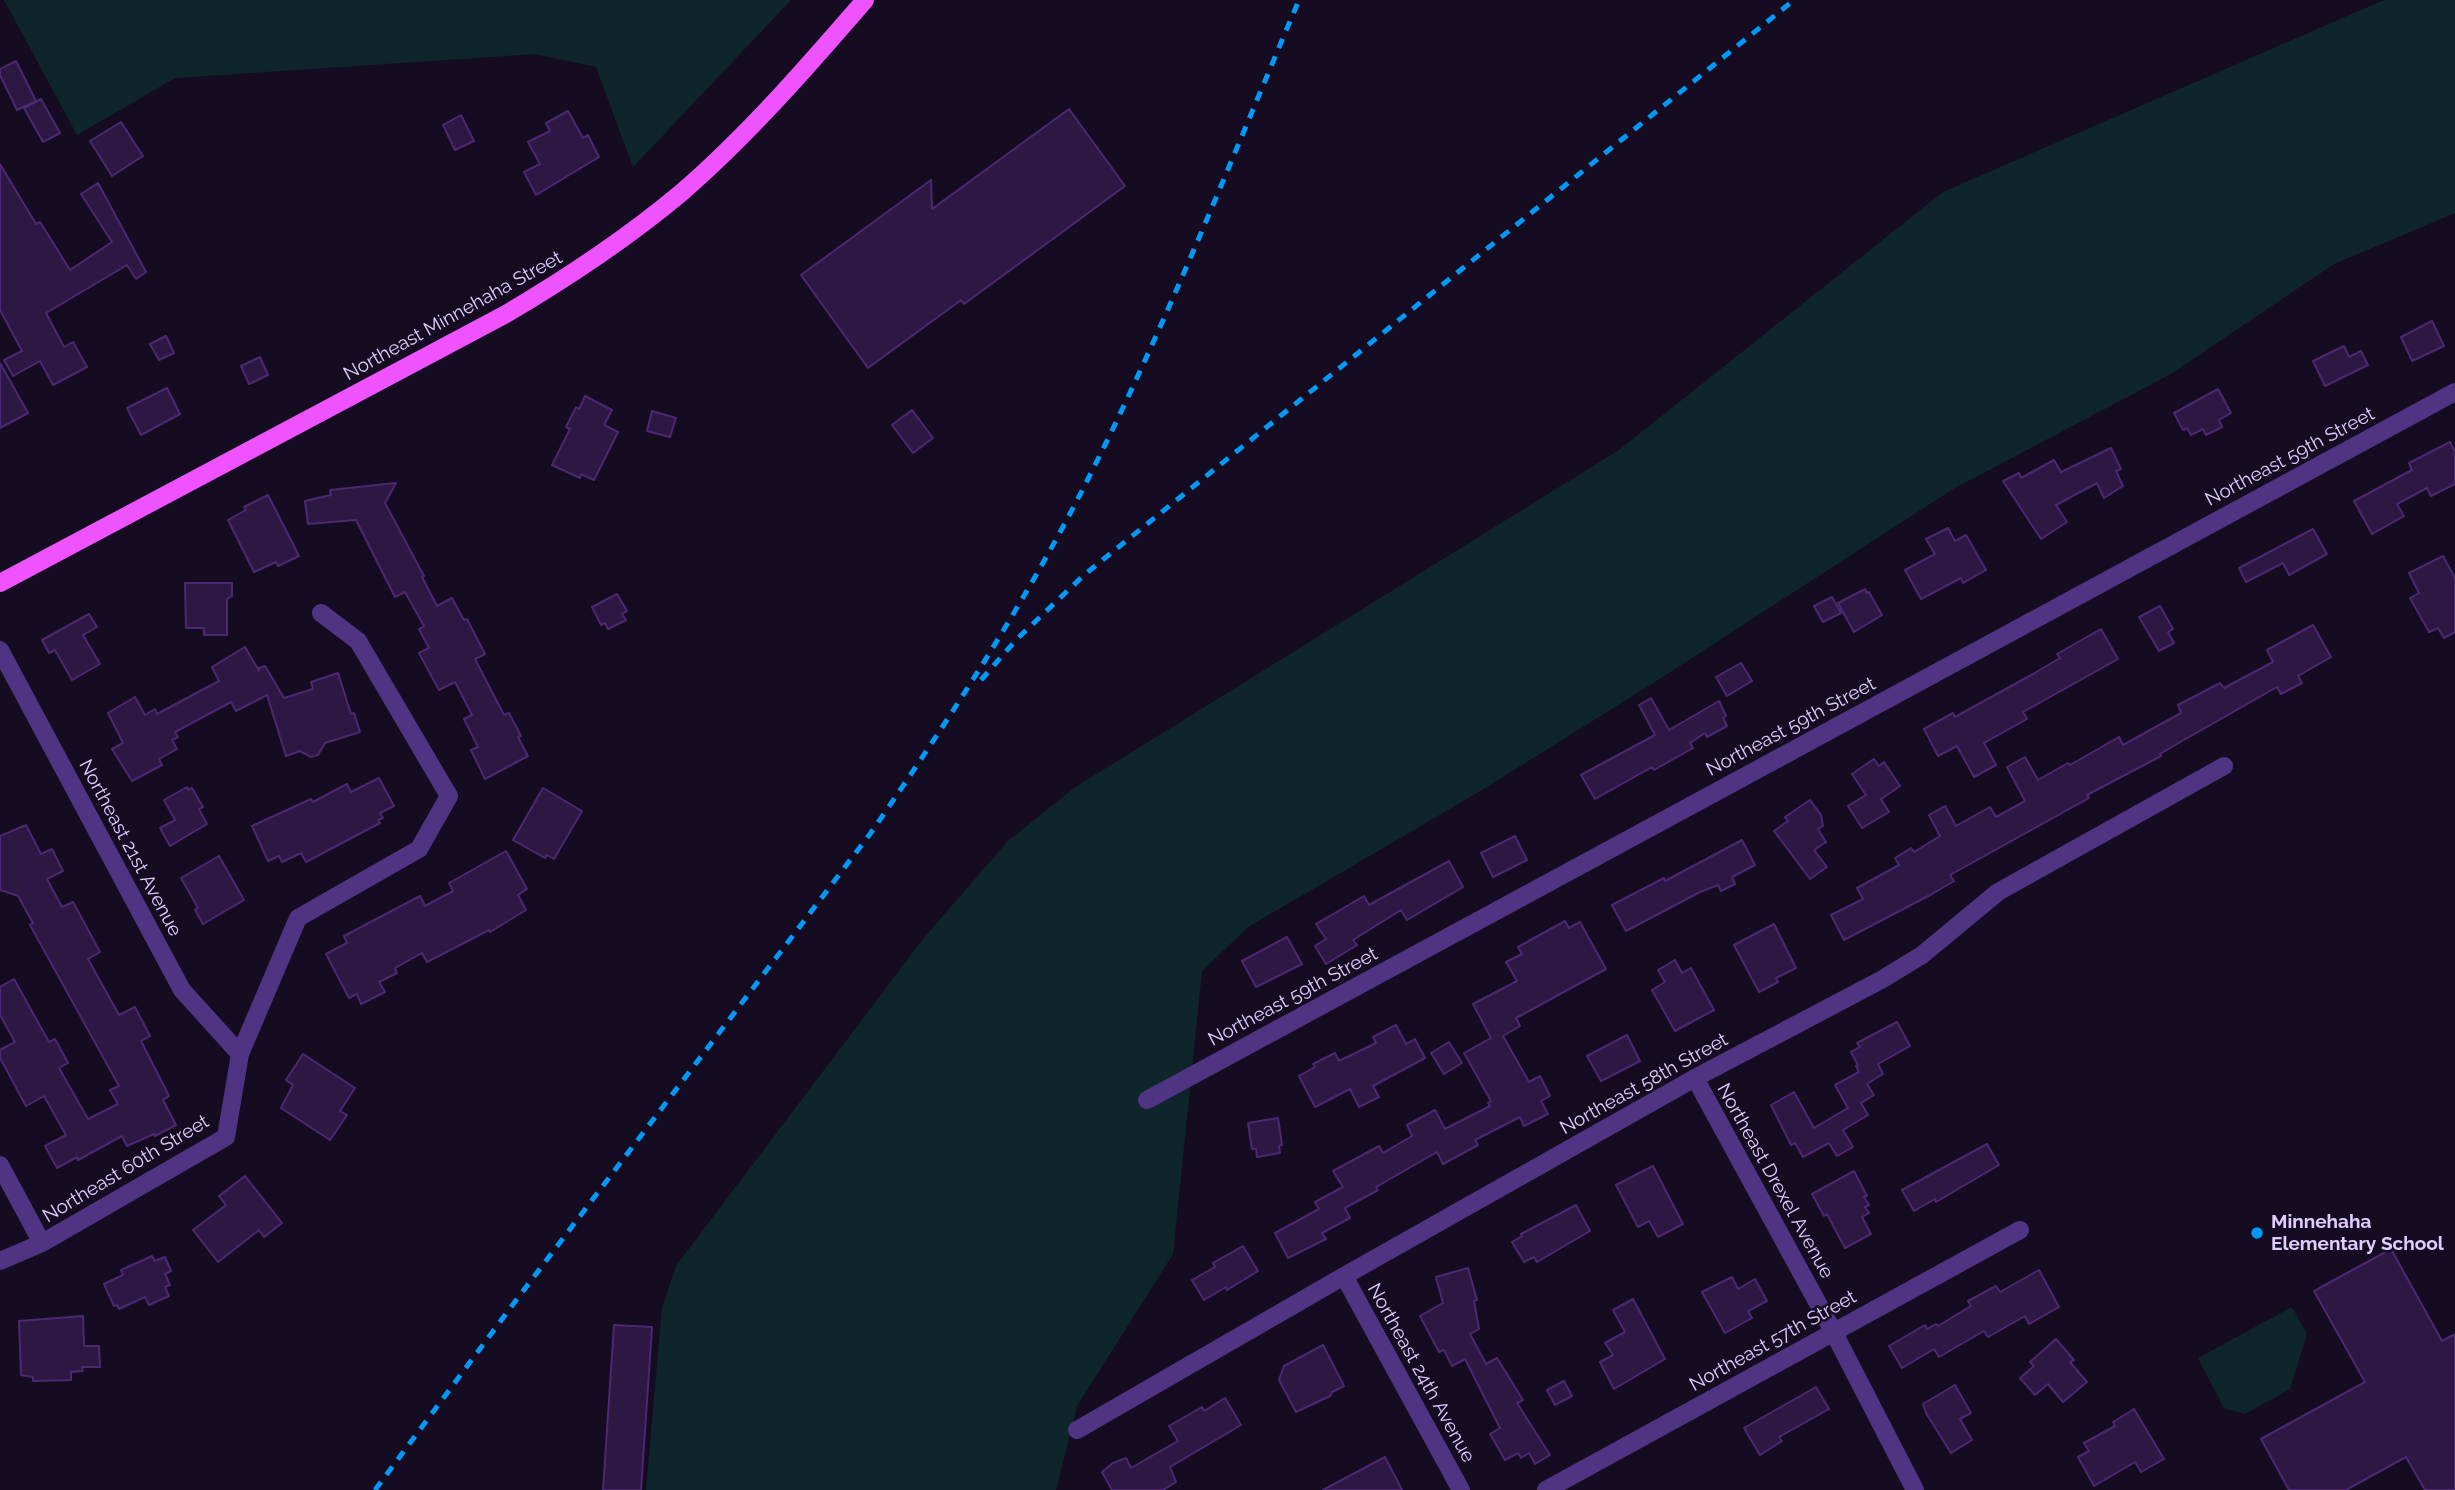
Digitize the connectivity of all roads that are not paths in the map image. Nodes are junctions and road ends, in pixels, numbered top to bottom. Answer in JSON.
{"nodes":[{"id":1,"x":864,"y":0,"type":"edge"},
{"id":2,"x":2455,"y":392,"type":"edge"},
{"id":3,"x":0,"y":583,"type":"edge"},
{"id":4,"x":321,"y":612,"type":"dead end"},
{"id":5,"x":0,"y":650,"type":"edge"},
{"id":6,"x":2224,"y":766,"type":"dead end"},
{"id":7,"x":240,"y":1054,"type":"junction"},
{"id":8,"x":1695,"y":1078,"type":"junction"},
{"id":9,"x":1147,"y":1100,"type":"dead end"},
{"id":10,"x":0,"y":1165,"type":"edge"},
{"id":11,"x":2021,"y":1230,"type":"dead end"},
{"id":12,"x":43,"y":1243,"type":"junction"},
{"id":13,"x":0,"y":1261,"type":"edge"},
{"id":14,"x":1344,"y":1276,"type":"junction"},
{"id":15,"x":1833,"y":1331,"type":"junction"},
{"id":16,"x":1077,"y":1430,"type":"dead end"},
{"id":17,"x":1461,"y":1490,"type":"edge"},
{"id":18,"x":1546,"y":1490,"type":"edge"},
{"id":19,"x":1915,"y":1490,"type":"edge"}],
"edges":[{"from":1,"to":3,"type":"main road","name":"Northeast Minnehaha Street"},
{"from":2,"to":9,"type":"street","name":"Northeast 59th Street"},
{"from":4,"to":7,"type":"street","name":"Northeast 60th Street"},
{"from":5,"to":7,"type":"street","name":"Northeast 21st Avenue"},
{"from":6,"to":8,"type":"street","name":"Northeast 58th Street"},
{"from":7,"to":12,"type":"street","name":"Northeast 60th Street"},
{"from":8,"to":14,"type":"street","name":"Northeast 58th Street"},
{"from":8,"to":15,"type":"street","name":"Northeast Drexel Avenue"},
{"from":10,"to":12,"type":"street"},
{"from":11,"to":15,"type":"street","name":"Northeast 57th Street"},
{"from":12,"to":13,"type":"street","name":"Northeast 60th Street"},
{"from":14,"to":16,"type":"street","name":"Northeast 58th Street"},
{"from":14,"to":17,"type":"street","name":"Northeast 24th Avenue"},
{"from":15,"to":18,"type":"street","name":"Northeast 57th Street"},
{"from":15,"to":19,"type":"street","name":"Northeast Drexel Avenue"}]}
